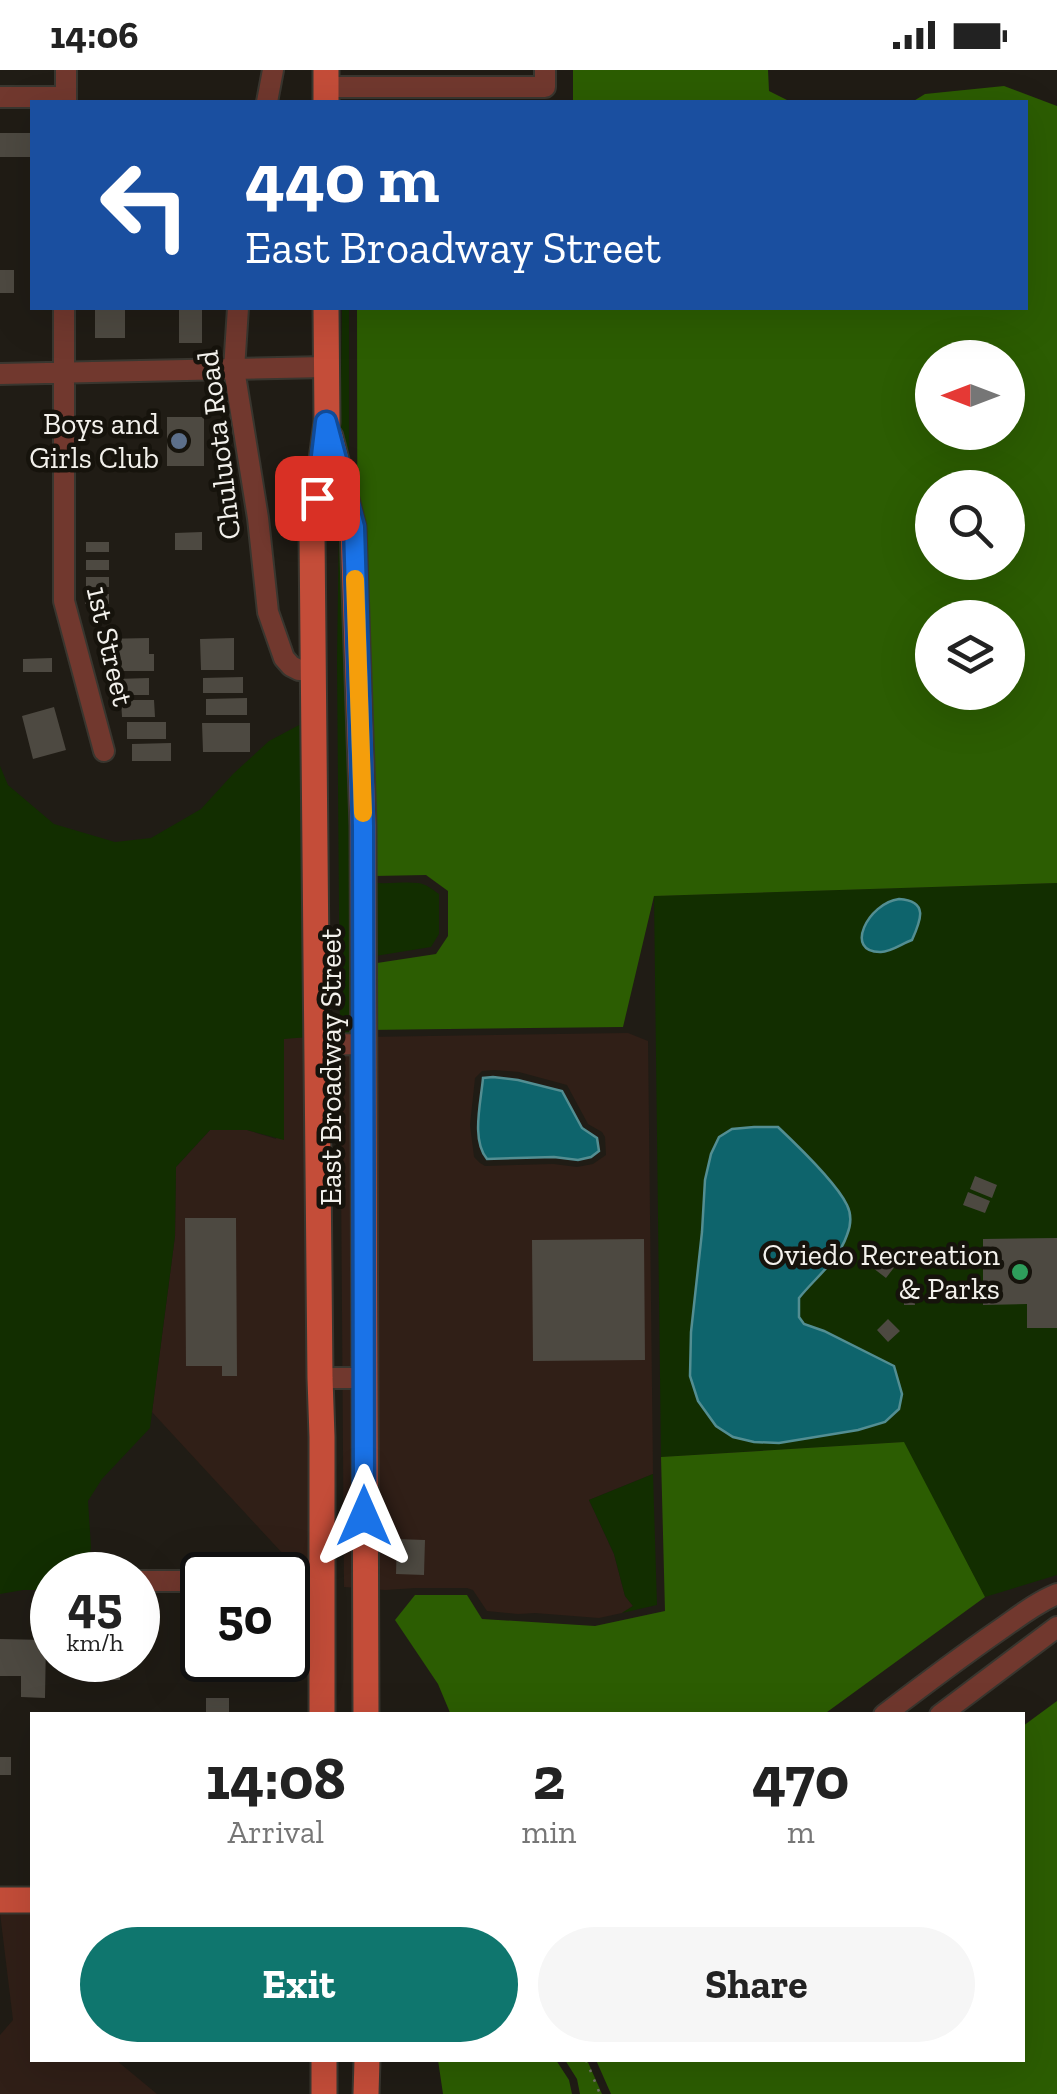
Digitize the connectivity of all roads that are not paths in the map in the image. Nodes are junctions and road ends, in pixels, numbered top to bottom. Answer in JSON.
{"nodes":[{"id":1,"x":66,"y":70,"type":"edge"},
{"id":2,"x":274,"y":70,"type":"edge"},
{"id":3,"x":545,"y":78,"type":"edge"},
{"id":4,"x":326,"y":86,"type":"edge"},
{"id":5,"x":0,"y":97,"type":"edge"},
{"id":6,"x":66,"y":100,"type":"edge"},
{"id":7,"x":267,"y":100,"type":"edge"},
{"id":8,"x":64,"y":310,"type":"edge"},
{"id":9,"x":238,"y":310,"type":"edge"},
{"id":10,"x":326,"y":310,"type":"edge"},
{"id":11,"x":326,"y":367,"type":"junction"},
{"id":12,"x":234,"y":369,"type":"junction"},
{"id":13,"x":64,"y":373,"type":"junction"},
{"id":14,"x":0,"y":374,"type":"edge"},
{"id":15,"x":326,"y":422,"type":"junction"},
{"id":16,"x":314,"y":670,"type":"junction"},
{"id":17,"x":104,"y":751,"type":"dead end"},
{"id":18,"x":363,"y":1044,"type":"junction"},
{"id":19,"x":316,"y":1045,"type":"junction"},
{"id":20,"x":320,"y":1378,"type":"junction"},
{"id":21,"x":364,"y":1378,"type":"junction"},
{"id":22,"x":310,"y":1580,"type":"edge"},
{"id":23,"x":322,"y":1580,"type":"junction"},
{"id":24,"x":1057,"y":1594,"type":"edge"},
{"id":25,"x":1057,"y":1627,"type":"edge"},
{"id":26,"x":322,"y":1712,"type":"edge"},
{"id":27,"x":354,"y":1712,"type":"edge"},
{"id":28,"x":366,"y":1712,"type":"edge"},
{"id":29,"x":888,"y":1712,"type":"edge"},
{"id":30,"x":944,"y":1712,"type":"edge"},
{"id":31,"x":0,"y":1900,"type":"edge"},
{"id":32,"x":30,"y":1900,"type":"edge"},
{"id":33,"x":324,"y":2062,"type":"edge"},
{"id":34,"x":367,"y":2062,"type":"edge"},
{"id":35,"x":324,"y":2094,"type":"edge"},
{"id":36,"x":366,"y":2094,"type":"edge"}],
"edges":[{"from":1,"to":6,"type":"street"},
{"from":2,"to":7,"type":"street"},
{"from":3,"to":4,"type":"street"},
{"from":5,"to":6,"type":"street"},
{"from":8,"to":13,"type":"street","name":"1st Street"},
{"from":9,"to":12,"type":"street","name":"Chuluota Road"},
{"from":10,"to":11,"type":"main road","name":"East Broadway Street"},
{"from":11,"to":12,"type":"street"},
{"from":11,"to":15,"type":"main road","name":"East Broadway Street"},
{"from":12,"to":13,"type":"street"},
{"from":12,"to":16,"type":"street","name":"Chuluota Road"},
{"from":13,"to":14,"type":"street"},
{"from":13,"to":17,"type":"street","name":"1st Street"},
{"from":15,"to":16,"type":"main road","name":"East Broadway Street"},
{"from":15,"to":18,"type":"main road","name":"East Broadway Street"},
{"from":16,"to":19,"type":"main road","name":"East Broadway Street"},
{"from":18,"to":19,"type":"street"},
{"from":18,"to":21,"type":"main road","name":"East Broadway Street"},
{"from":19,"to":20,"type":"main road","name":"East Broadway Street"},
{"from":20,"to":21,"type":"street"},
{"from":20,"to":23,"type":"main road","name":"East Broadway Street"},
{"from":21,"to":28,"type":"main road","name":"East Broadway Street"},
{"from":22,"to":23,"type":"street"},
{"from":23,"to":26,"type":"main road","name":"East Broadway Street"},
{"from":23,"to":27,"type":"main road"},
{"from":24,"to":29,"type":"street"},
{"from":25,"to":30,"type":"street"},
{"from":31,"to":32,"type":"main road"},
{"from":33,"to":35,"type":"main road"},
{"from":34,"to":36,"type":"main road"}]}
